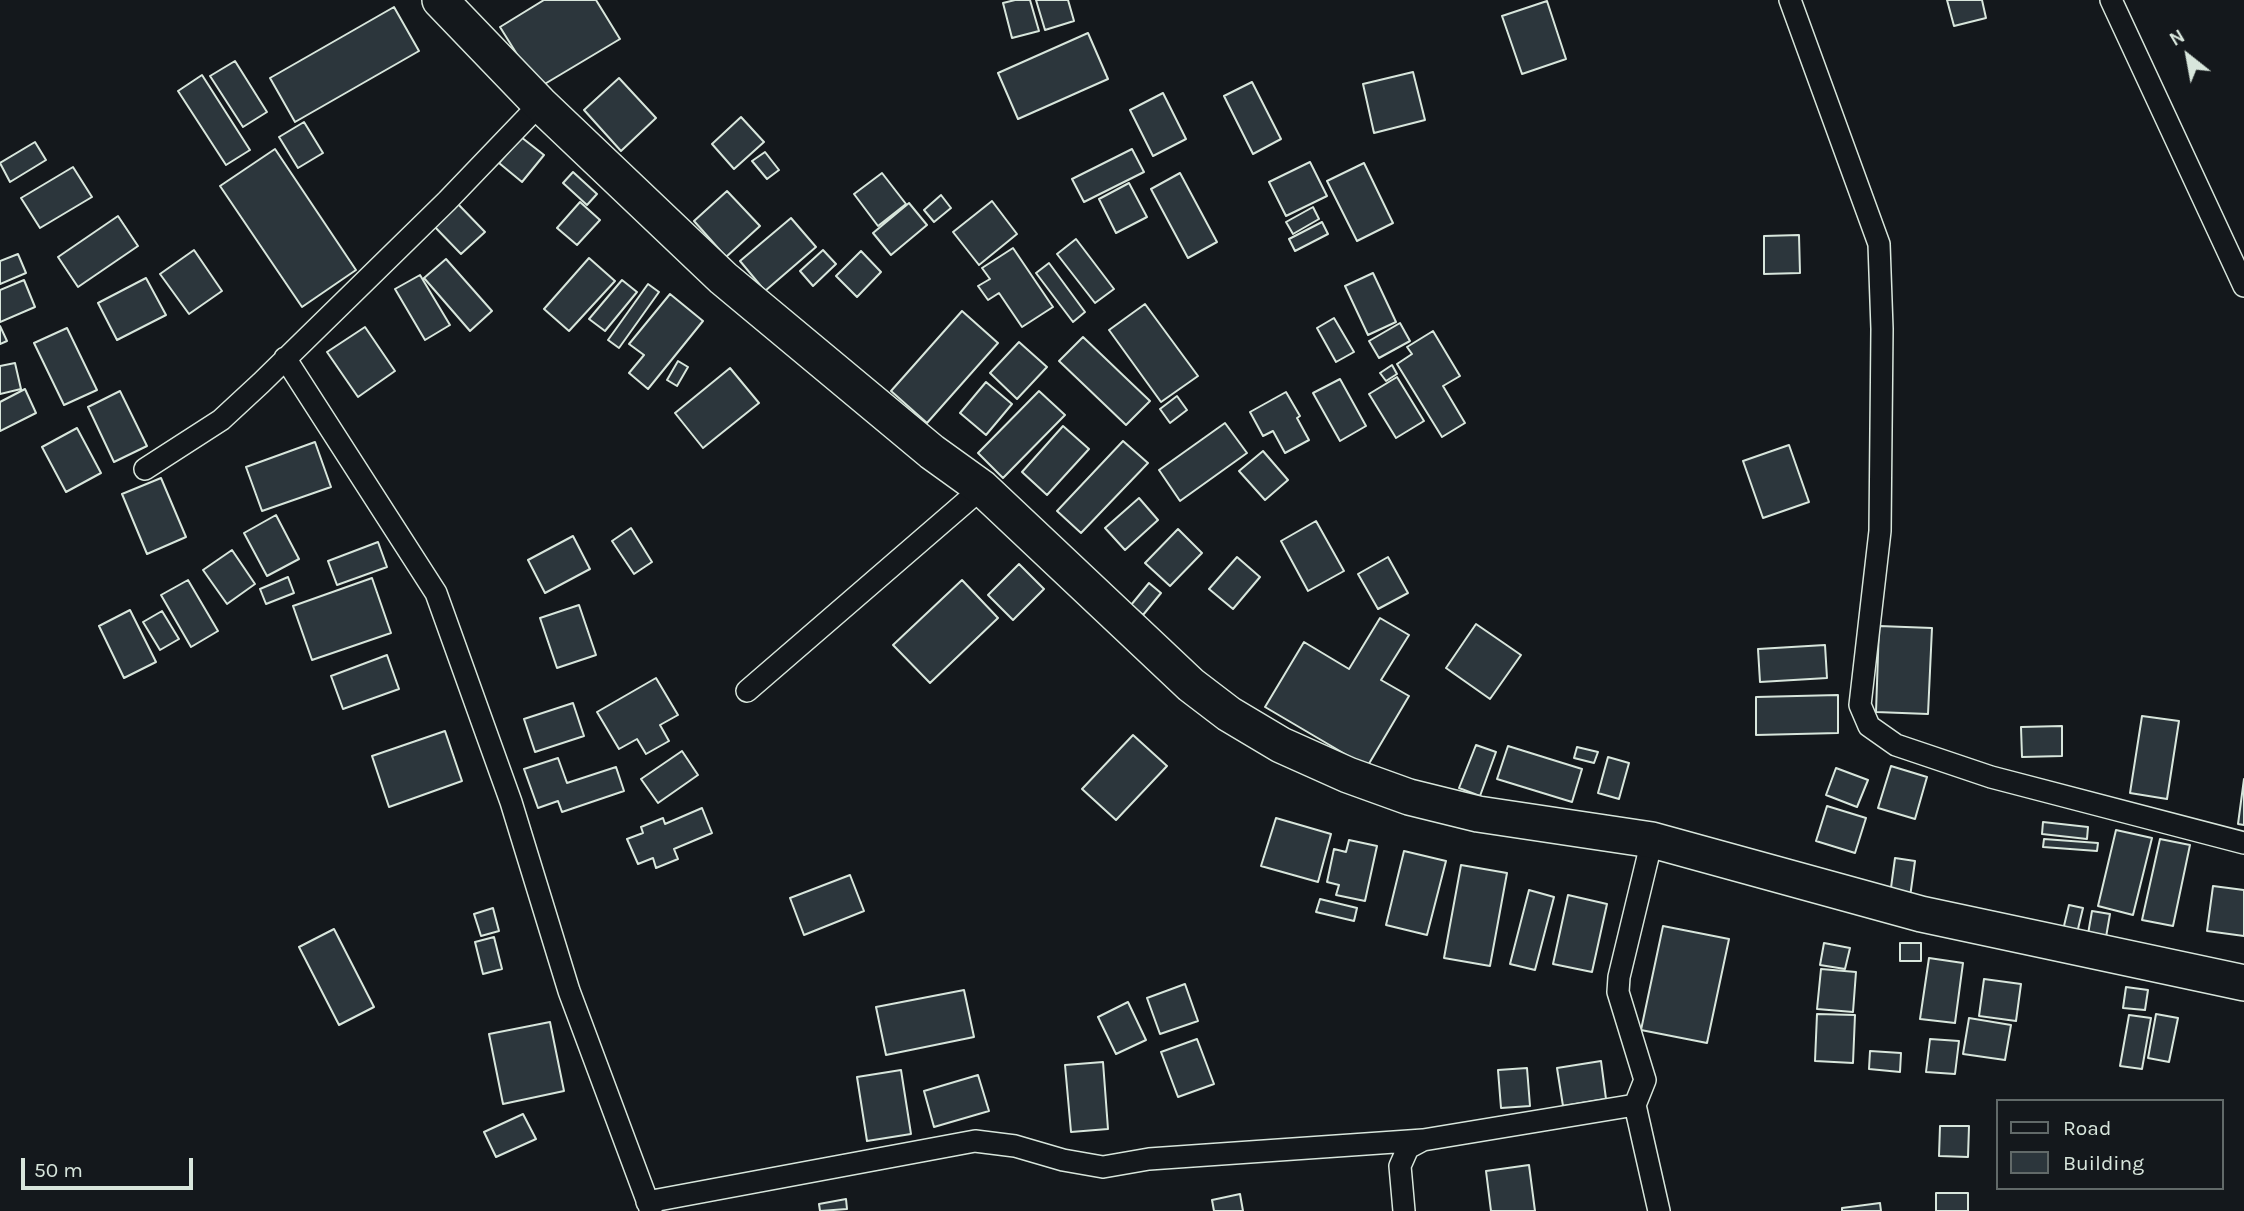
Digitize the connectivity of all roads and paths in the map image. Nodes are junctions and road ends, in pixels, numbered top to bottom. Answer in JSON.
{"nodes":[{"id":1,"x":440,"y":0,"type":"edge"},
{"id":2,"x":1790,"y":0,"type":"edge"},
{"id":3,"x":2111,"y":0,"type":"edge"},
{"id":4,"x":540,"y":104,"type":"junction"},
{"id":5,"x":2244,"y":286,"type":"edge"},
{"id":6,"x":285,"y":358,"type":"junction"},
{"id":7,"x":145,"y":469,"type":"dead end"},
{"id":8,"x":982,"y":488,"type":"junction"},
{"id":9,"x":747,"y":691,"type":"dead end"},
{"id":10,"x":1652,"y":840,"type":"junction"},
{"id":11,"x":2244,"y":843,"type":"edge"},
{"id":12,"x":2244,"y":983,"type":"edge"},
{"id":13,"x":1635,"y":1105,"type":"junction"},
{"id":14,"x":1423,"y":1140,"type":"junction"},
{"id":15,"x":649,"y":1207,"type":"edge"},
{"id":16,"x":1404,"y":1211,"type":"edge"},
{"id":17,"x":1659,"y":1211,"type":"edge"}],
"edges":[{"from":1,"to":4,"type":"highway"},
{"from":2,"to":11,"type":"street"},
{"from":3,"to":5,"type":"street"},
{"from":4,"to":6,"type":"street"},
{"from":4,"to":8,"type":"highway"},
{"from":6,"to":7,"type":"street"},
{"from":6,"to":15,"type":"street"},
{"from":8,"to":9,"type":"street"},
{"from":8,"to":10,"type":"highway"},
{"from":10,"to":12,"type":"highway"},
{"from":10,"to":13,"type":"street"},
{"from":13,"to":14,"type":"street"},
{"from":13,"to":17,"type":"street"},
{"from":14,"to":15,"type":"street"},
{"from":14,"to":16,"type":"street"}]}
